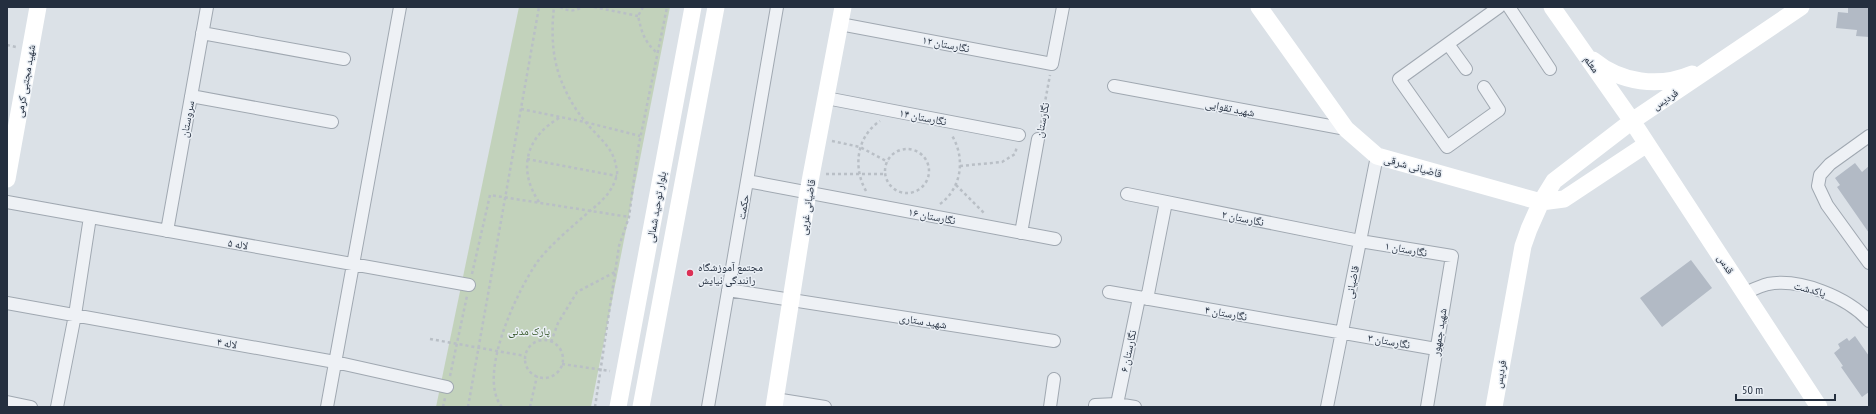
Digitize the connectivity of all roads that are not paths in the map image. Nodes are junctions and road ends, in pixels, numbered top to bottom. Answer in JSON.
{"nodes":[{"id":1,"x":38,"y":7,"type":"edge"},
{"id":2,"x":207,"y":7,"type":"edge"},
{"id":3,"x":400,"y":7,"type":"edge"},
{"id":4,"x":693,"y":7,"type":"edge"},
{"id":5,"x":716,"y":7,"type":"edge"},
{"id":6,"x":777,"y":7,"type":"edge"},
{"id":7,"x":843,"y":7,"type":"edge"},
{"id":8,"x":1063,"y":7,"type":"edge"},
{"id":9,"x":1259,"y":7,"type":"edge"},
{"id":10,"x":1499,"y":7,"type":"edge"},
{"id":11,"x":1552,"y":7,"type":"edge"},
{"id":12,"x":1801,"y":7,"type":"edge"},
{"id":13,"x":1515,"y":9,"type":"edge"},
{"id":14,"x":840,"y":24,"type":"junction"},
{"id":15,"x":202,"y":33,"type":"junction"},
{"id":16,"x":1448,"y":44,"type":"junction"},
{"id":17,"x":1584,"y":52,"type":"junction"},
{"id":18,"x":344,"y":59,"type":"dead end"},
{"id":19,"x":1466,"y":69,"type":"dead end"},
{"id":20,"x":1550,"y":69,"type":"dead end"},
{"id":21,"x":1705,"y":72,"type":"junction"},
{"id":22,"x":1114,"y":86,"type":"dead end"},
{"id":23,"x":1484,"y":87,"type":"dead end"},
{"id":24,"x":191,"y":96,"type":"junction"},
{"id":25,"x":826,"y":98,"type":"junction"},
{"id":26,"x":1632,"y":121,"type":"junction"},
{"id":27,"x":332,"y":122,"type":"dead end"},
{"id":28,"x":1346,"y":130,"type":"junction"},
{"id":29,"x":1019,"y":135,"type":"road end"},
{"id":30,"x":1869,"y":136,"type":"edge"},
{"id":31,"x":1038,"y":139,"type":"road end"},
{"id":32,"x":1647,"y":144,"type":"junction"},
{"id":33,"x":1377,"y":156,"type":"junction"},
{"id":34,"x":8,"y":169,"type":"edge"},
{"id":35,"x":747,"y":181,"type":"junction"},
{"id":36,"x":808,"y":192,"type":"junction"},
{"id":37,"x":1126,"y":194,"type":"dead end"},
{"id":38,"x":7,"y":202,"type":"edge"},
{"id":39,"x":1166,"y":202,"type":"junction"},
{"id":40,"x":1541,"y":202,"type":"junction"},
{"id":41,"x":90,"y":217,"type":"junction"},
{"id":42,"x":167,"y":231,"type":"junction"},
{"id":43,"x":1021,"y":233,"type":"junction"},
{"id":44,"x":1055,"y":239,"type":"dead end"},
{"id":45,"x":1360,"y":241,"type":"junction"},
{"id":46,"x":1452,"y":256,"type":"joint"},
{"id":47,"x":1869,"y":263,"type":"edge"},
{"id":48,"x":353,"y":265,"type":"junction"},
{"id":49,"x":469,"y":285,"type":"road end"},
{"id":50,"x":728,"y":290,"type":"junction"},
{"id":51,"x":1109,"y":292,"type":"dead end"},
{"id":52,"x":1745,"y":293,"type":"junction"},
{"id":53,"x":1143,"y":298,"type":"junction"},
{"id":54,"x":791,"y":300,"type":"junction"},
{"id":55,"x":7,"y":303,"type":"edge"},
{"id":56,"x":75,"y":315,"type":"junction"},
{"id":57,"x":1869,"y":321,"type":"edge"},
{"id":58,"x":1342,"y":333,"type":"junction"},
{"id":59,"x":1054,"y":341,"type":"dead end"},
{"id":60,"x":1436,"y":349,"type":"junction"},
{"id":61,"x":335,"y":362,"type":"junction"},
{"id":62,"x":1054,"y":378,"type":"dead end"},
{"id":63,"x":447,"y":387,"type":"road end"},
{"id":64,"x":7,"y":402,"type":"edge"},
{"id":65,"x":774,"y":403,"type":"edge"},
{"id":66,"x":1117,"y":404,"type":"junction"},
{"id":67,"x":31,"y":407,"type":"edge"},
{"id":68,"x":57,"y":407,"type":"edge"},
{"id":69,"x":327,"y":407,"type":"edge"},
{"id":70,"x":618,"y":407,"type":"edge"},
{"id":71,"x":641,"y":407,"type":"edge"},
{"id":72,"x":708,"y":407,"type":"edge"},
{"id":73,"x":825,"y":407,"type":"edge"},
{"id":74,"x":1050,"y":407,"type":"edge"},
{"id":75,"x":1095,"y":407,"type":"edge"},
{"id":76,"x":1135,"y":407,"type":"edge"},
{"id":77,"x":1327,"y":407,"type":"edge"},
{"id":78,"x":1427,"y":407,"type":"edge"},
{"id":79,"x":1494,"y":407,"type":"edge"},
{"id":80,"x":1819,"y":407,"type":"edge"}],
"edges":[{"from":1,"to":34,"type":"street","name":"شهید مجتبی کرمی"},
{"from":2,"to":15,"type":"street","name":"سروستان"},
{"from":3,"to":48,"type":"street"},
{"from":4,"to":70,"type":"street","name":"بلوار توحید شمالی"},
{"from":5,"to":71,"type":"street","name":"بلوار توحید شمالی"},
{"from":6,"to":35,"type":"street","name":"حکمت"},
{"from":7,"to":14,"type":"street","name":"قاضیانی غربی"},
{"from":8,"to":14,"type":"street","name":"نگارستان ۱۲"},
{"from":9,"to":28,"type":"street","name":"قاضیانی شرقی"},
{"from":10,"to":16,"type":"street"},
{"from":11,"to":17,"type":"street","name":"معلم"},
{"from":12,"to":21,"type":"street","name":"فردیس"},
{"from":13,"to":20,"type":"street"},
{"from":14,"to":25,"type":"street","name":"قاضیانی غربی"},
{"from":15,"to":18,"type":"street"},
{"from":15,"to":24,"type":"street","name":"سروستان"},
{"from":16,"to":19,"type":"street"},
{"from":16,"to":23,"type":"street"},
{"from":17,"to":21,"type":"street"},
{"from":17,"to":26,"type":"street","name":"معلم"},
{"from":21,"to":26,"type":"street","name":"فردیس"},
{"from":22,"to":28,"type":"street","name":"شهید تقوایی"},
{"from":24,"to":27,"type":"street"},
{"from":24,"to":42,"type":"street","name":"سروستان"},
{"from":25,"to":29,"type":"street","name":"نگارستان ۱۴"},
{"from":25,"to":36,"type":"street","name":"قاضیانی غربی"},
{"from":26,"to":32,"type":"street","name":"قدس"},
{"from":26,"to":40,"type":"street","name":"فردیس"},
{"from":28,"to":33,"type":"street","name":"قاضیانی شرقی"},
{"from":30,"to":47,"type":"street"},
{"from":31,"to":43,"type":"street","name":"نگارستان"},
{"from":32,"to":40,"type":"street"},
{"from":32,"to":52,"type":"street","name":"قدس"},
{"from":33,"to":40,"type":"street","name":"قاضیانی شرقی"},
{"from":33,"to":45,"type":"street","name":"قاضیانی"},
{"from":35,"to":36,"type":"street","name":"نگارستان ۱۶"},
{"from":35,"to":50,"type":"street","name":"حکمت"},
{"from":36,"to":43,"type":"street","name":"نگارستان ۱۶"},
{"from":36,"to":54,"type":"street","name":"قاضیانی غربی"},
{"from":37,"to":39,"type":"street","name":"نگارستان ۲"},
{"from":38,"to":41,"type":"street","name":"لاله ۵"},
{"from":39,"to":45,"type":"street","name":"نگارستان ۲"},
{"from":39,"to":53,"type":"street","name":"نگارستان ۶"},
{"from":40,"to":79,"type":"street","name":"فردیس"},
{"from":41,"to":42,"type":"street","name":"لاله ۵"},
{"from":41,"to":56,"type":"street"},
{"from":42,"to":48,"type":"street","name":"لاله ۵"},
{"from":43,"to":44,"type":"street","name":"نگارستان ۱۶"},
{"from":45,"to":46,"type":"street","name":"نگارستان ۱"},
{"from":45,"to":58,"type":"street","name":"قاضیانی"},
{"from":46,"to":60,"type":"street","name":"شهید جمهور"},
{"from":48,"to":49,"type":"street","name":"لاله ۵"},
{"from":48,"to":61,"type":"street"},
{"from":50,"to":54,"type":"street","name":"شهید ستاری"},
{"from":50,"to":72,"type":"street","name":"حکمت"},
{"from":51,"to":53,"type":"street","name":"نگارستان ۴"},
{"from":52,"to":57,"type":"street","name":"پاکدشت"},
{"from":52,"to":80,"type":"street","name":"قدس"},
{"from":53,"to":58,"type":"street","name":"نگارستان ۴"},
{"from":53,"to":66,"type":"street","name":"نگارستان ۶"},
{"from":54,"to":59,"type":"street","name":"شهید ستاری"},
{"from":54,"to":65,"type":"street","name":"قاضیانی غربی"},
{"from":55,"to":56,"type":"street","name":"لاله ۴"},
{"from":56,"to":61,"type":"street","name":"لاله ۴"},
{"from":56,"to":68,"type":"street"},
{"from":58,"to":60,"type":"street","name":"نگارستان ۳"},
{"from":58,"to":77,"type":"street","name":"قاضیانی"},
{"from":60,"to":78,"type":"street","name":"شهید جمهور"},
{"from":61,"to":63,"type":"street","name":"لاله ۴"},
{"from":61,"to":69,"type":"street"},
{"from":62,"to":74,"type":"street"},
{"from":64,"to":67,"type":"street"},
{"from":65,"to":73,"type":"street"},
{"from":66,"to":75,"type":"street"},
{"from":66,"to":76,"type":"street"}]}
